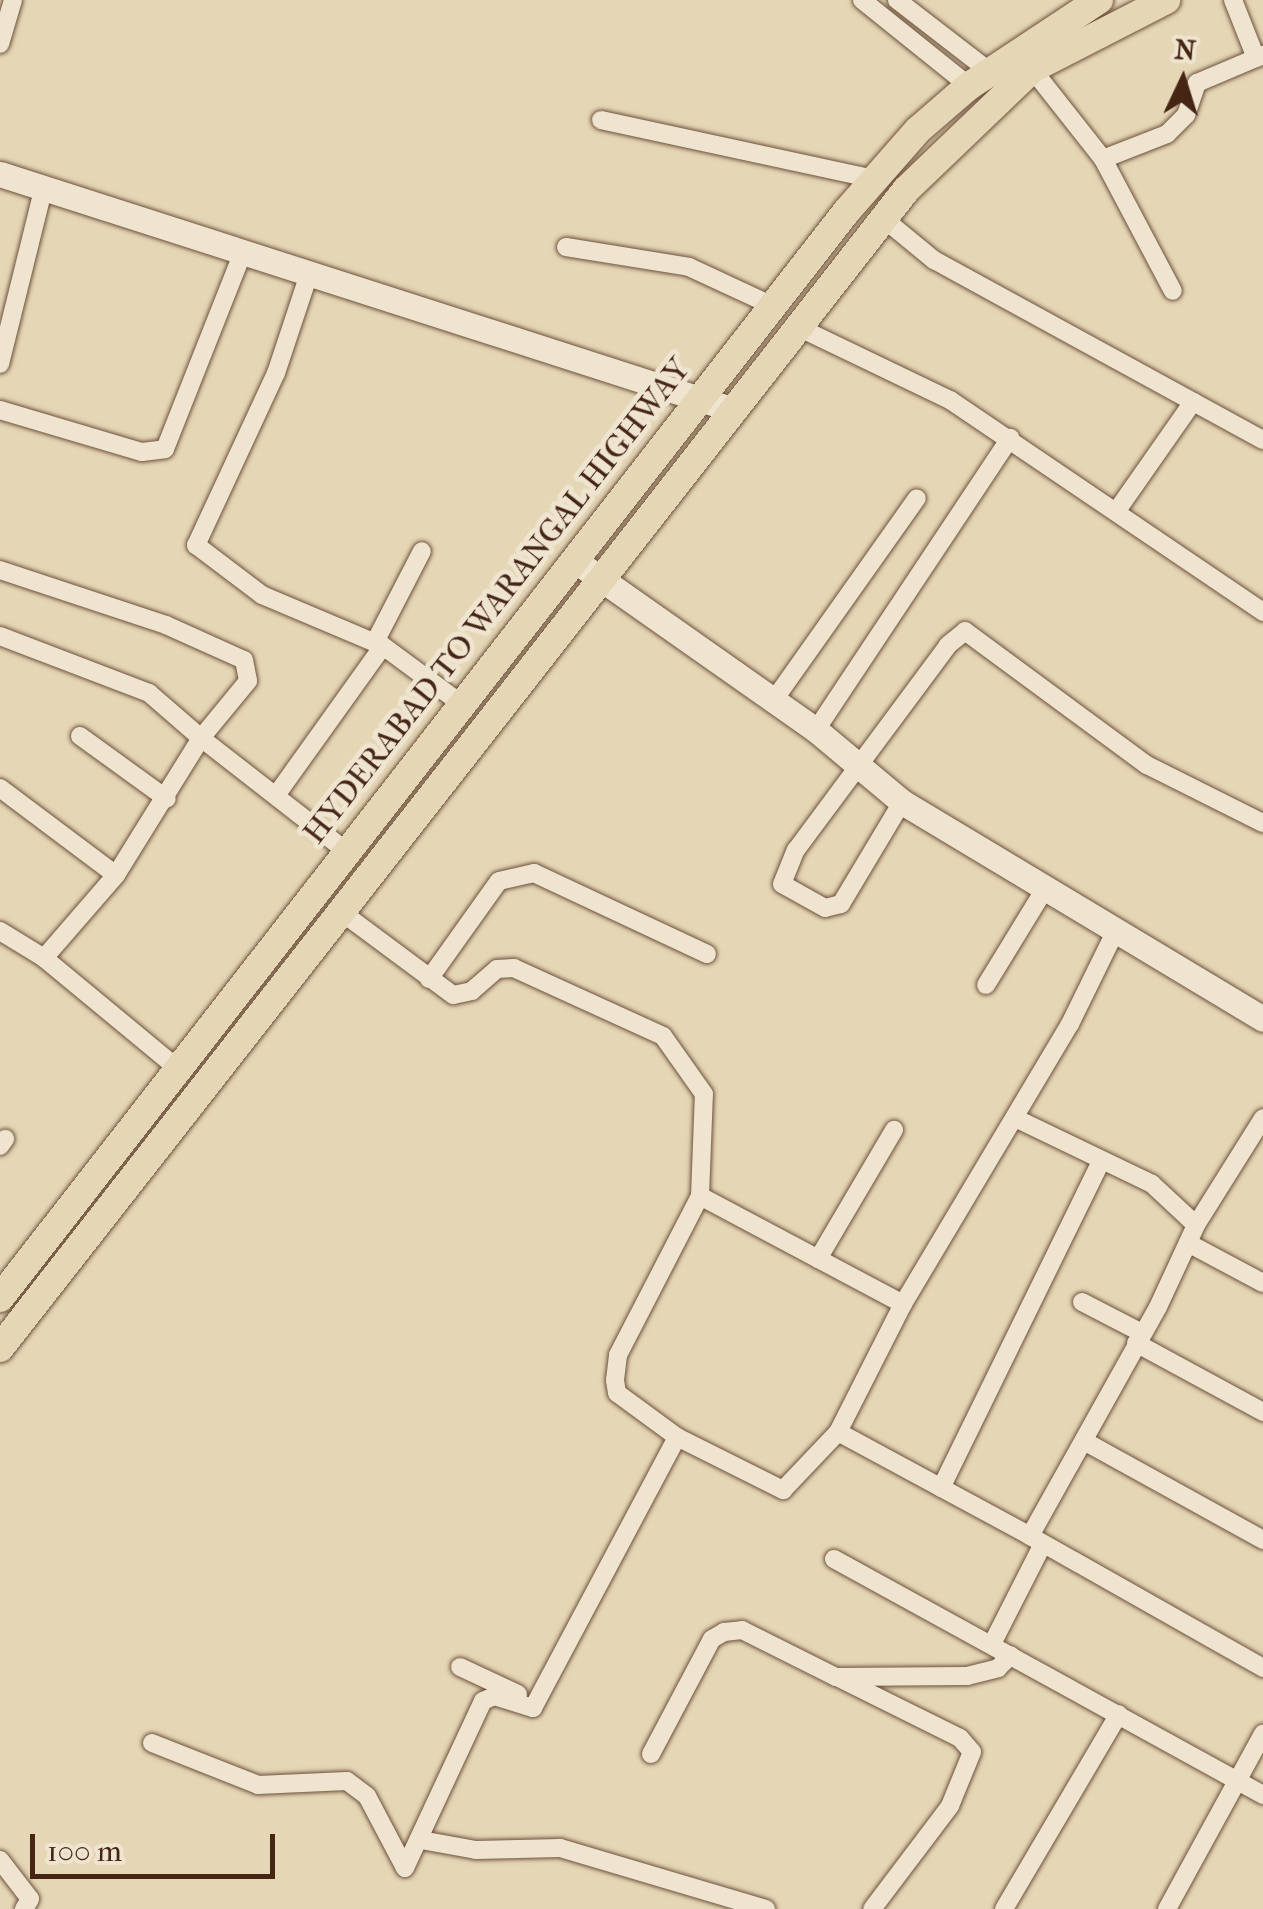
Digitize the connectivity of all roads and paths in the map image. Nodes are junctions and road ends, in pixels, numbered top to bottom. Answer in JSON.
{"nodes":[{"id":1,"x":13,"y":0,"type":"edge"},
{"id":2,"x":862,"y":0,"type":"edge"},
{"id":3,"x":897,"y":0,"type":"edge"},
{"id":4,"x":1099,"y":0,"type":"edge"},
{"id":5,"x":1166,"y":0,"type":"edge"},
{"id":6,"x":1233,"y":0,"type":"edge"},
{"id":7,"x":0,"y":41,"type":"edge"},
{"id":8,"x":1259,"y":56,"type":"edge"},
{"id":9,"x":1032,"y":69,"type":"junction"},
{"id":10,"x":979,"y":78,"type":"junction"},
{"id":11,"x":601,"y":120,"type":"dead end"},
{"id":12,"x":1103,"y":159,"type":"junction"},
{"id":13,"x":0,"y":174,"type":"edge"},
{"id":14,"x":875,"y":179,"type":"junction"},
{"id":15,"x":44,"y":186,"type":"junction"},
{"id":16,"x":884,"y":219,"type":"junction"},
{"id":17,"x":566,"y":247,"type":"dead end"},
{"id":18,"x":243,"y":252,"type":"junction"},
{"id":19,"x":310,"y":274,"type":"junction"},
{"id":20,"x":1173,"y":290,"type":"dead end"},
{"id":21,"x":771,"y":306,"type":"junction"},
{"id":22,"x":798,"y":327,"type":"junction"},
{"id":23,"x":0,"y":364,"type":"edge"},
{"id":24,"x":701,"y":398,"type":"junction"},
{"id":25,"x":1193,"y":402,"type":"junction"},
{"id":26,"x":732,"y":409,"type":"junction"},
{"id":27,"x":0,"y":410,"type":"edge"},
{"id":28,"x":1010,"y":438,"type":"junction"},
{"id":29,"x":1263,"y":440,"type":"edge"},
{"id":30,"x":917,"y":498,"type":"dead end"},
{"id":31,"x":1118,"y":509,"type":"junction"},
{"id":32,"x":422,"y":551,"type":"dead end"},
{"id":33,"x":574,"y":560,"type":"junction"},
{"id":34,"x":0,"y":570,"type":"edge"},
{"id":35,"x":600,"y":577,"type":"junction"},
{"id":36,"x":1263,"y":612,"type":"edge"},
{"id":37,"x":0,"y":636,"type":"edge"},
{"id":38,"x":378,"y":644,"type":"junction"},
{"id":39,"x":774,"y":700,"type":"junction"},
{"id":40,"x":460,"y":703,"type":"junction"},
{"id":41,"x":816,"y":730,"type":"junction"},
{"id":42,"x":80,"y":736,"type":"dead end"},
{"id":43,"x":201,"y":738,"type":"junction"},
{"id":44,"x":858,"y":766,"type":"junction"},
{"id":45,"x":0,"y":788,"type":"edge"},
{"id":46,"x":277,"y":794,"type":"junction"},
{"id":47,"x":167,"y":799,"type":"junction"},
{"id":48,"x":902,"y":802,"type":"junction"},
{"id":49,"x":1263,"y":822,"type":"edge"},
{"id":50,"x":346,"y":850,"type":"junction"},
{"id":51,"x":116,"y":875,"type":"junction"},
{"id":52,"x":1046,"y":887,"type":"junction"},
{"id":53,"x":340,"y":912,"type":"junction"},
{"id":54,"x":0,"y":931,"type":"edge"},
{"id":55,"x":1114,"y":934,"type":"junction"},
{"id":56,"x":706,"y":954,"type":"dead end"},
{"id":57,"x":44,"y":958,"type":"junction"},
{"id":58,"x":429,"y":979,"type":"junction"},
{"id":59,"x":986,"y":986,"type":"dead end"},
{"id":60,"x":1263,"y":1019,"type":"edge"},
{"id":61,"x":178,"y":1069,"type":"junction"},
{"id":62,"x":1015,"y":1118,"type":"junction"},
{"id":63,"x":1263,"y":1118,"type":"edge"},
{"id":64,"x":894,"y":1130,"type":"dead end"},
{"id":65,"x":1255,"y":1154,"type":"edge"},
{"id":66,"x":1102,"y":1160,"type":"junction"},
{"id":67,"x":700,"y":1196,"type":"junction"},
{"id":68,"x":1196,"y":1224,"type":"junction"},
{"id":69,"x":1188,"y":1243,"type":"junction"},
{"id":70,"x":818,"y":1259,"type":"junction"},
{"id":71,"x":1263,"y":1283,"type":"edge"},
{"id":72,"x":0,"y":1298,"type":"edge"},
{"id":73,"x":1082,"y":1302,"type":"dead end"},
{"id":74,"x":903,"y":1304,"type":"junction"},
{"id":75,"x":1139,"y":1338,"type":"junction"},
{"id":76,"x":0,"y":1348,"type":"edge"},
{"id":77,"x":1263,"y":1412,"type":"edge"},
{"id":78,"x":838,"y":1432,"type":"junction"},
{"id":79,"x":677,"y":1438,"type":"junction"},
{"id":80,"x":1084,"y":1441,"type":"junction"},
{"id":81,"x":941,"y":1488,"type":"junction"},
{"id":82,"x":1036,"y":1540,"type":"junction"},
{"id":83,"x":1263,"y":1540,"type":"edge"},
{"id":84,"x":834,"y":1559,"type":"dead end"},
{"id":85,"x":992,"y":1644,"type":"junction"},
{"id":86,"x":1011,"y":1655,"type":"junction"},
{"id":87,"x":460,"y":1667,"type":"dead end"},
{"id":88,"x":1263,"y":1668,"type":"edge"},
{"id":89,"x":836,"y":1676,"type":"junction"},
{"id":90,"x":536,"y":1702,"type":"junction"},
{"id":91,"x":1120,"y":1714,"type":"junction"},
{"id":92,"x":1263,"y":1734,"type":"edge"},
{"id":93,"x":152,"y":1743,"type":"dead end"},
{"id":94,"x":651,"y":1754,"type":"dead end"},
{"id":95,"x":1238,"y":1780,"type":"junction"},
{"id":96,"x":1263,"y":1795,"type":"edge"},
{"id":97,"x":422,"y":1840,"type":"junction"},
{"id":98,"x":0,"y":1860,"type":"edge"},
{"id":99,"x":31,"y":1906,"type":"edge"},
{"id":100,"x":766,"y":1909,"type":"edge"},
{"id":101,"x":872,"y":1909,"type":"edge"},
{"id":102,"x":1004,"y":1909,"type":"edge"},
{"id":103,"x":1167,"y":1909,"type":"edge"}],
"edges":[{"from":1,"to":7,"type":"street"},
{"from":2,"to":10,"type":"street"},
{"from":3,"to":10,"type":"street"},
{"from":4,"to":10,"type":"main road","name":"HYDERABAD TO WARANGAL HIGHWAY"},
{"from":5,"to":9,"type":"main road"},
{"from":6,"to":8,"type":"street"},
{"from":8,"to":12,"type":"street"},
{"from":9,"to":12,"type":"street"},
{"from":9,"to":16,"type":"main road"},
{"from":10,"to":14,"type":"main road","name":"HYDERABAD TO WARANGAL HIGHWAY"},
{"from":11,"to":14,"type":"street"},
{"from":12,"to":20,"type":"street"},
{"from":13,"to":15,"type":"street"},
{"from":14,"to":21,"type":"main road","name":"HYDERABAD TO WARANGAL HIGHWAY"},
{"from":15,"to":18,"type":"street"},
{"from":15,"to":23,"type":"street"},
{"from":16,"to":22,"type":"main road"},
{"from":16,"to":25,"type":"street"},
{"from":17,"to":21,"type":"street"},
{"from":18,"to":19,"type":"street"},
{"from":18,"to":27,"type":"street"},
{"from":19,"to":24,"type":"street"},
{"from":19,"to":38,"type":"street"},
{"from":21,"to":24,"type":"main road","name":"HYDERABAD TO WARANGAL HIGHWAY"},
{"from":22,"to":26,"type":"main road"},
{"from":22,"to":28,"type":"street"},
{"from":24,"to":26,"type":"street"},
{"from":24,"to":33,"type":"main road","name":"HYDERABAD TO WARANGAL HIGHWAY"},
{"from":25,"to":29,"type":"street"},
{"from":25,"to":31,"type":"street"},
{"from":26,"to":35,"type":"main road"},
{"from":28,"to":31,"type":"street"},
{"from":28,"to":41,"type":"street"},
{"from":30,"to":39,"type":"street"},
{"from":31,"to":36,"type":"street"},
{"from":32,"to":38,"type":"street"},
{"from":33,"to":35,"type":"street"},
{"from":33,"to":40,"type":"main road","name":"HYDERABAD TO WARANGAL HIGHWAY"},
{"from":34,"to":43,"type":"street"},
{"from":35,"to":39,"type":"street"},
{"from":35,"to":53,"type":"main road"},
{"from":37,"to":43,"type":"street"},
{"from":38,"to":40,"type":"street"},
{"from":38,"to":46,"type":"street"},
{"from":39,"to":41,"type":"street"},
{"from":40,"to":50,"type":"main road","name":"HYDERABAD TO WARANGAL HIGHWAY"},
{"from":41,"to":44,"type":"street"},
{"from":42,"to":47,"type":"street"},
{"from":43,"to":46,"type":"street"},
{"from":43,"to":47,"type":"street"},
{"from":44,"to":48,"type":"street"},
{"from":44,"to":48,"type":"street"},
{"from":44,"to":49,"type":"street"},
{"from":45,"to":51,"type":"street"},
{"from":46,"to":50,"type":"street"},
{"from":47,"to":51,"type":"street"},
{"from":48,"to":52,"type":"street"},
{"from":50,"to":61,"type":"main road","name":"HYDERABAD TO WARANGAL HIGHWAY"},
{"from":51,"to":57,"type":"street"},
{"from":52,"to":55,"type":"street"},
{"from":52,"to":59,"type":"street"},
{"from":53,"to":58,"type":"street"},
{"from":53,"to":76,"type":"main road"},
{"from":54,"to":57,"type":"street"},
{"from":55,"to":60,"type":"street"},
{"from":55,"to":62,"type":"street"},
{"from":56,"to":58,"type":"street"},
{"from":57,"to":61,"type":"street"},
{"from":58,"to":67,"type":"street"},
{"from":61,"to":72,"type":"main road","name":"HYDERABAD TO WARANGAL HIGHWAY"},
{"from":62,"to":66,"type":"street"},
{"from":62,"to":74,"type":"street"},
{"from":63,"to":65,"type":"street"},
{"from":64,"to":70,"type":"street"},
{"from":65,"to":68,"type":"street"},
{"from":66,"to":68,"type":"street"},
{"from":66,"to":81,"type":"street"},
{"from":67,"to":70,"type":"street"},
{"from":67,"to":79,"type":"street"},
{"from":68,"to":69,"type":"street"},
{"from":69,"to":71,"type":"street"},
{"from":69,"to":75,"type":"street"},
{"from":70,"to":74,"type":"street"},
{"from":73,"to":75,"type":"street"},
{"from":74,"to":78,"type":"street"},
{"from":75,"to":77,"type":"street"},
{"from":75,"to":80,"type":"street"},
{"from":78,"to":79,"type":"street"},
{"from":78,"to":81,"type":"street"},
{"from":79,"to":90,"type":"street"},
{"from":80,"to":82,"type":"street"},
{"from":80,"to":83,"type":"street"},
{"from":81,"to":82,"type":"street"},
{"from":82,"to":85,"type":"street"},
{"from":82,"to":88,"type":"street"},
{"from":84,"to":85,"type":"street"},
{"from":85,"to":86,"type":"street"},
{"from":86,"to":89,"type":"street"},
{"from":86,"to":91,"type":"street"},
{"from":87,"to":90,"type":"street"},
{"from":89,"to":94,"type":"street"},
{"from":89,"to":101,"type":"street"},
{"from":90,"to":97,"type":"street"},
{"from":91,"to":95,"type":"street"},
{"from":91,"to":102,"type":"street"},
{"from":92,"to":95,"type":"street"},
{"from":93,"to":97,"type":"street"},
{"from":95,"to":96,"type":"street"},
{"from":95,"to":103,"type":"street"},
{"from":97,"to":100,"type":"street"},
{"from":98,"to":99,"type":"street"}]}
